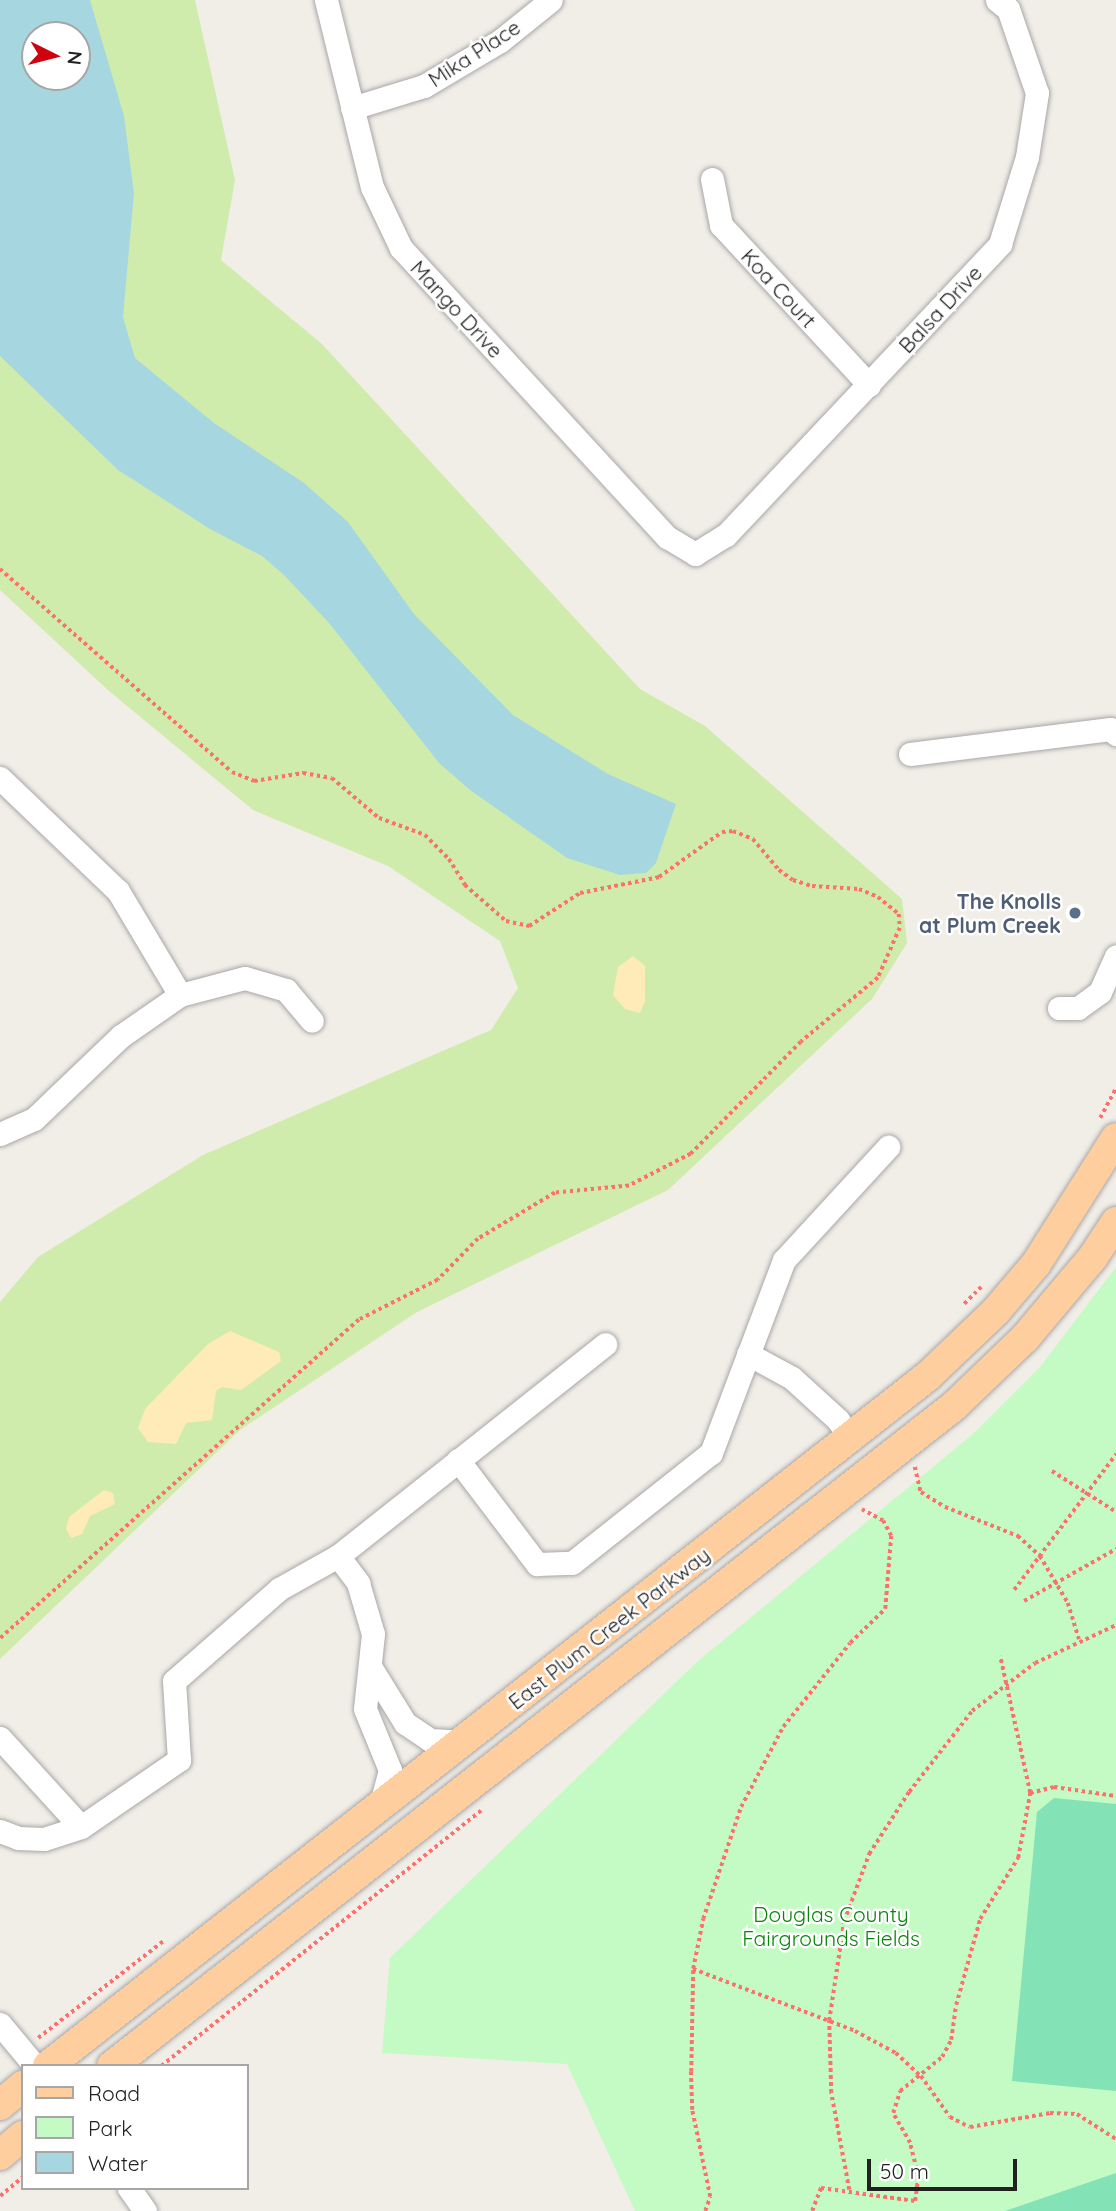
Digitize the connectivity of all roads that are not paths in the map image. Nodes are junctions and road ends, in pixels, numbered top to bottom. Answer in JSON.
{"nodes":[{"id":1,"x":326,"y":0,"type":"edge"},
{"id":2,"x":551,"y":0,"type":"edge"},
{"id":3,"x":1008,"y":3,"type":"edge"},
{"id":4,"x":352,"y":108,"type":"junction"},
{"id":5,"x":712,"y":179,"type":"dead end"},
{"id":6,"x":869,"y":386,"type":"junction"},
{"id":7,"x":695,"y":554,"type":"joint"},
{"id":8,"x":1116,"y":734,"type":"edge"},
{"id":9,"x":910,"y":754,"type":"dead end"},
{"id":10,"x":0,"y":778,"type":"edge"},
{"id":11,"x":1116,"y":956,"type":"edge"},
{"id":12,"x":180,"y":995,"type":"junction"},
{"id":13,"x":1059,"y":1008,"type":"dead end"},
{"id":14,"x":312,"y":1021,"type":"dead end"},
{"id":15,"x":1105,"y":1133,"type":"edge"},
{"id":16,"x":0,"y":1134,"type":"edge"},
{"id":17,"x":888,"y":1147,"type":"dead end"},
{"id":18,"x":1116,"y":1222,"type":"edge"},
{"id":19,"x":605,"y":1344,"type":"dead end"},
{"id":20,"x":748,"y":1354,"type":"junction"},
{"id":21,"x":851,"y":1439,"type":"junction"},
{"id":22,"x":458,"y":1460,"type":"junction"},
{"id":23,"x":338,"y":1556,"type":"junction"},
{"id":24,"x":371,"y":1668,"type":"junction"},
{"id":25,"x":0,"y":1738,"type":"edge"},
{"id":26,"x":463,"y":1742,"type":"junction"},
{"id":27,"x":380,"y":1807,"type":"junction"},
{"id":28,"x":81,"y":1827,"type":"junction"},
{"id":29,"x":0,"y":1831,"type":"edge"},
{"id":30,"x":0,"y":2024,"type":"edge"},
{"id":31,"x":29,"y":2058,"type":"edge"},
{"id":32,"x":51,"y":2064,"type":"edge"},
{"id":33,"x":115,"y":2064,"type":"edge"},
{"id":34,"x":21,"y":2088,"type":"edge"},
{"id":35,"x":0,"y":2105,"type":"edge"},
{"id":36,"x":21,"y":2138,"type":"edge"},
{"id":37,"x":0,"y":2155,"type":"edge"},
{"id":38,"x":130,"y":2190,"type":"edge"},
{"id":39,"x":145,"y":2211,"type":"edge"}],
"edges":[{"from":1,"to":4,"type":"street","name":"Mango Drive"},
{"from":2,"to":4,"type":"street","name":"Mika Place"},
{"from":3,"to":6,"type":"street","name":"Balsa Drive"},
{"from":4,"to":7,"type":"street","name":"Mango Drive"},
{"from":5,"to":6,"type":"street","name":"Koa Court"},
{"from":6,"to":7,"type":"street","name":"Balsa Drive"},
{"from":8,"to":9,"type":"street"},
{"from":10,"to":12,"type":"street"},
{"from":11,"to":13,"type":"street"},
{"from":12,"to":14,"type":"street"},
{"from":12,"to":16,"type":"street"},
{"from":15,"to":21,"type":"main road","name":"East Plum Creek Parkway"},
{"from":17,"to":20,"type":"street"},
{"from":18,"to":33,"type":"main road","name":"East Plum Creek Parkway"},
{"from":19,"to":22,"type":"street"},
{"from":20,"to":21,"type":"street"},
{"from":20,"to":22,"type":"street"},
{"from":21,"to":26,"type":"main road","name":"East Plum Creek Parkway"},
{"from":22,"to":23,"type":"street"},
{"from":23,"to":24,"type":"street"},
{"from":23,"to":28,"type":"street"},
{"from":24,"to":26,"type":"street"},
{"from":24,"to":27,"type":"street"},
{"from":25,"to":28,"type":"street"},
{"from":26,"to":27,"type":"main road","name":"East Plum Creek Parkway"},
{"from":27,"to":32,"type":"main road","name":"East Plum Creek Parkway"},
{"from":28,"to":29,"type":"street"},
{"from":30,"to":31,"type":"street"},
{"from":34,"to":35,"type":"main road"},
{"from":36,"to":37,"type":"main road"},
{"from":38,"to":39,"type":"street"}]}
